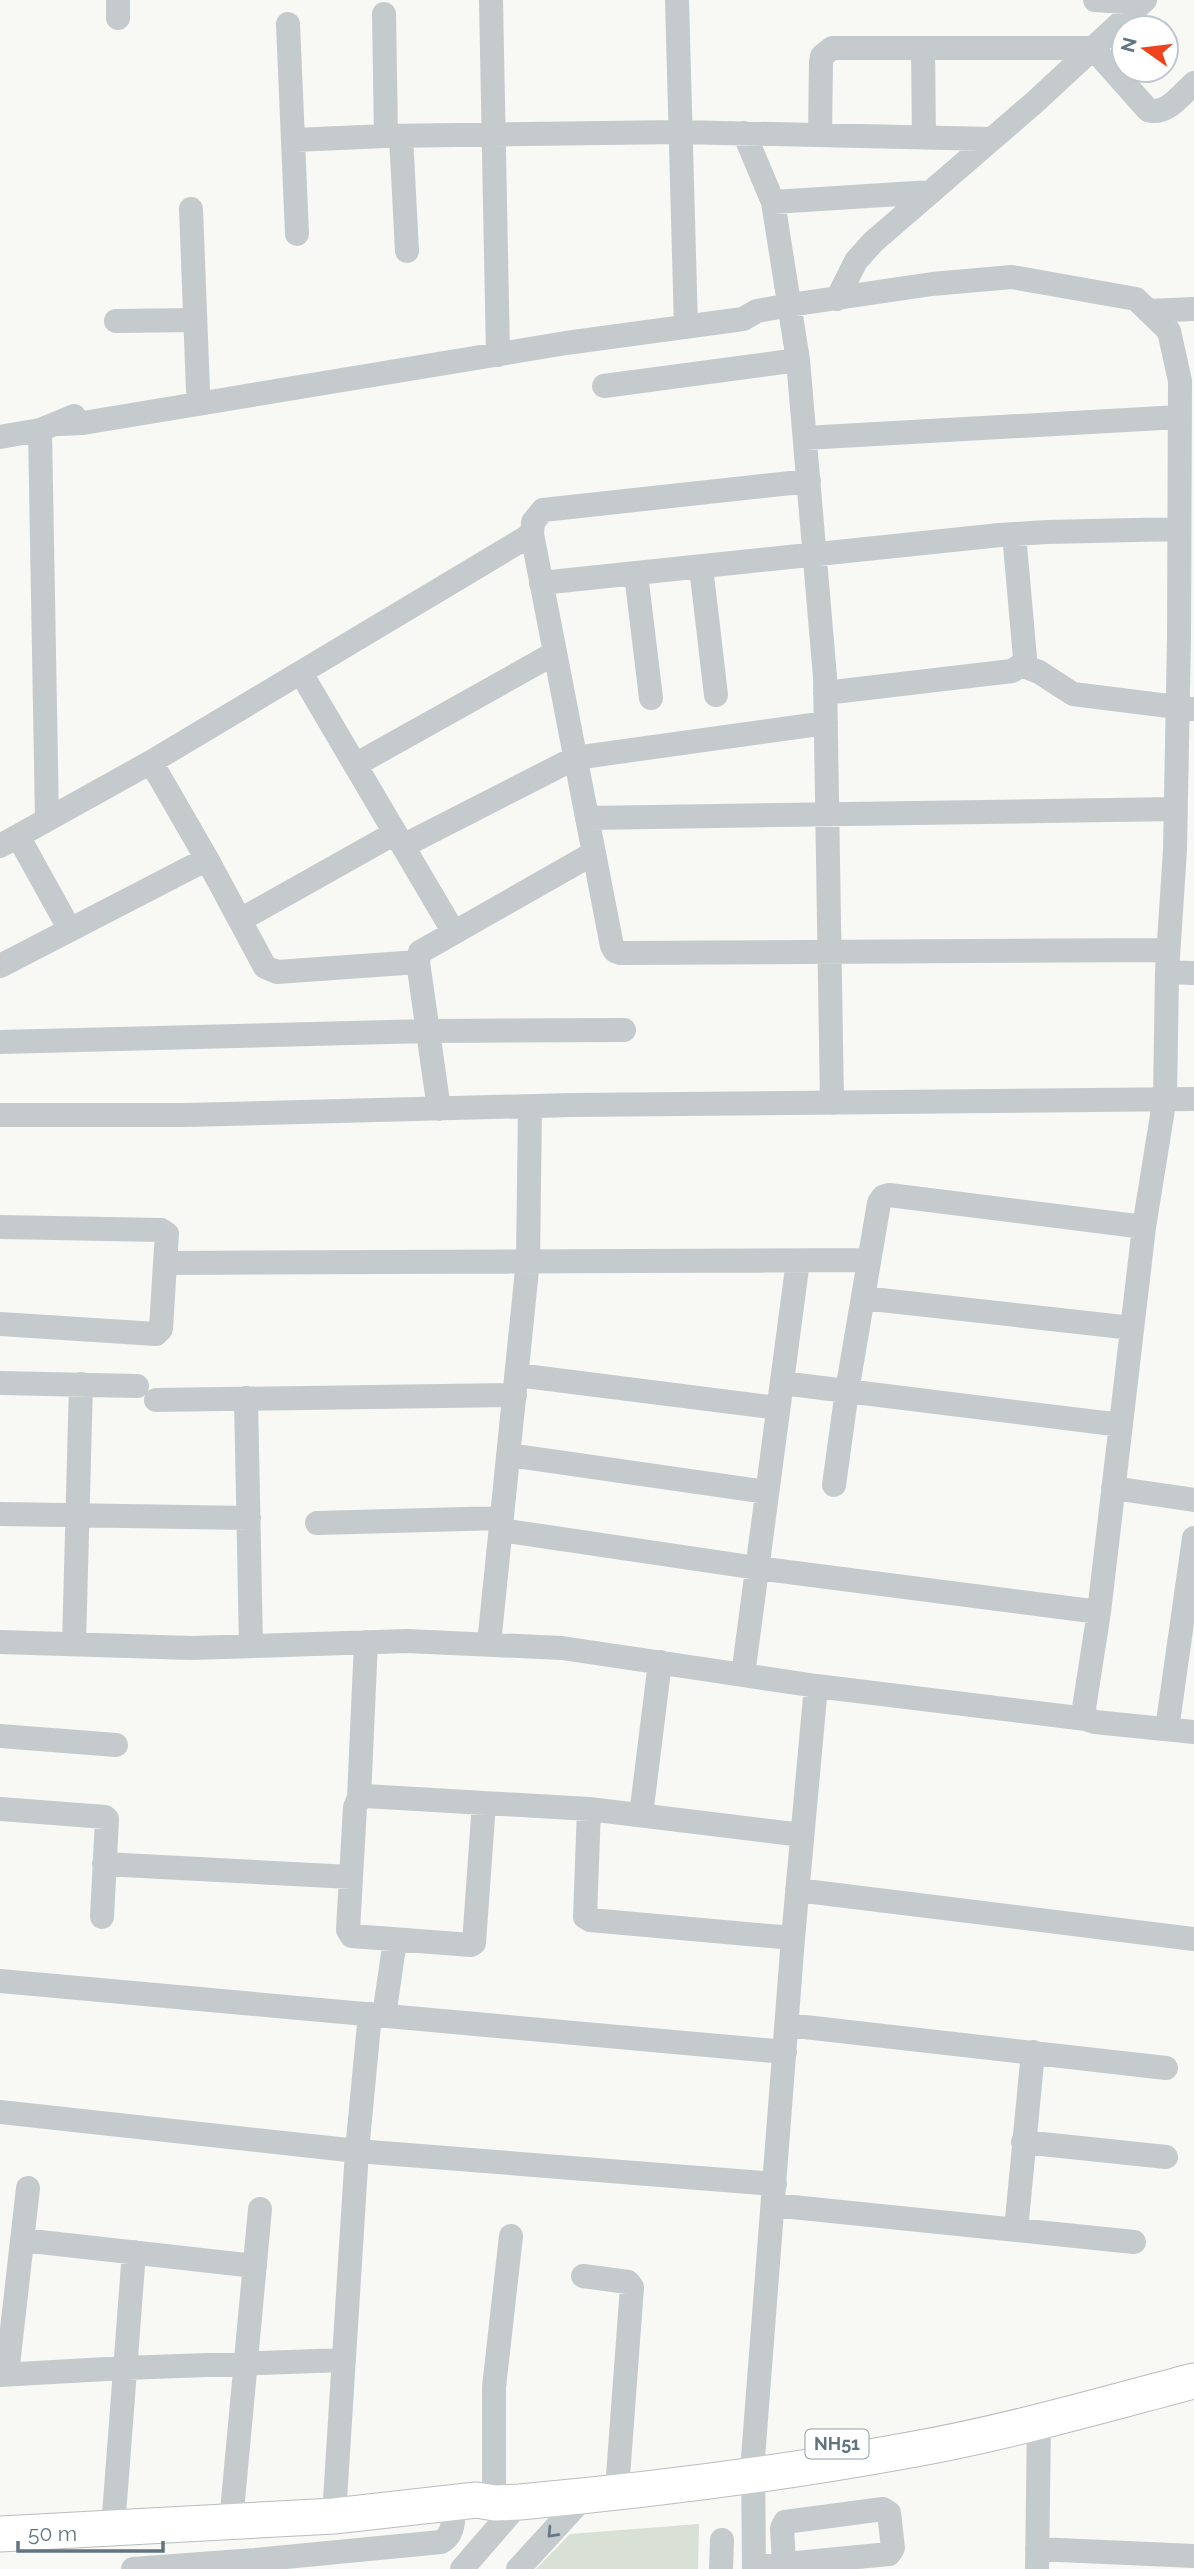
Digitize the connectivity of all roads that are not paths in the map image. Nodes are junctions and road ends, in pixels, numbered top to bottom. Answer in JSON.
{"nodes":[{"id":1,"x":491,"y":0,"type":"edge"},
{"id":2,"x":677,"y":0,"type":"edge"},
{"id":3,"x":1095,"y":0,"type":"edge"},
{"id":4,"x":1143,"y":2,"type":"edge"},
{"id":5,"x":384,"y":14,"type":"dead end"},
{"id":6,"x":288,"y":24,"type":"dead end"},
{"id":7,"x":923,"y":48,"type":"junction"},
{"id":8,"x":1093,"y":48,"type":"junction"},
{"id":9,"x":1194,"y":83,"type":"edge"},
{"id":10,"x":679,"y":132,"type":"junction"},
{"id":11,"x":744,"y":133,"type":"junction"},
{"id":12,"x":820,"y":135,"type":"junction"},
{"id":13,"x":393,"y":136,"type":"junction"},
{"id":14,"x":494,"y":136,"type":"junction"},
{"id":15,"x":923,"y":137,"type":"junction"},
{"id":16,"x":992,"y":139,"type":"junction"},
{"id":17,"x":294,"y":140,"type":"junction"},
{"id":18,"x":931,"y":192,"type":"junction"},
{"id":19,"x":773,"y":202,"type":"junction"},
{"id":20,"x":191,"y":209,"type":"dead end"},
{"id":21,"x":297,"y":234,"type":"dead end"},
{"id":22,"x":407,"y":251,"type":"dead end"},
{"id":23,"x":837,"y":299,"type":"junction"},
{"id":24,"x":790,"y":305,"type":"junction"},
{"id":25,"x":1194,"y":309,"type":"edge"},
{"id":26,"x":1148,"y":311,"type":"junction"},
{"id":27,"x":194,"y":320,"type":"junction"},
{"id":28,"x":116,"y":321,"type":"dead end"},
{"id":29,"x":685,"y":321,"type":"junction"},
{"id":30,"x":498,"y":349,"type":"junction"},
{"id":31,"x":798,"y":360,"type":"junction"},
{"id":32,"x":604,"y":386,"type":"dead end"},
{"id":33,"x":198,"y":390,"type":"junction"},
{"id":34,"x":1184,"y":408,"type":"edge"},
{"id":35,"x":50,"y":427,"type":"junction"},
{"id":36,"x":0,"y":437,"type":"edge"},
{"id":37,"x":805,"y":438,"type":"junction"},
{"id":38,"x":808,"y":481,"type":"junction"},
{"id":39,"x":1180,"y":529,"type":"junction"},
{"id":40,"x":531,"y":534,"type":"junction"},
{"id":41,"x":1014,"y":534,"type":"junction"},
{"id":42,"x":815,"y":555,"type":"junction"},
{"id":43,"x":701,"y":567,"type":"junction"},
{"id":44,"x":636,"y":574,"type":"junction"},
{"id":45,"x":541,"y":583,"type":"junction"},
{"id":46,"x":555,"y":653,"type":"junction"},
{"id":47,"x":1021,"y":665,"type":"junction"},
{"id":48,"x":301,"y":673,"type":"junction"},
{"id":49,"x":825,"y":693,"type":"junction"},
{"id":50,"x":716,"y":695,"type":"dead end"},
{"id":51,"x":651,"y":698,"type":"dead end"},
{"id":52,"x":1186,"y":708,"type":"edge"},
{"id":53,"x":826,"y":723,"type":"junction"},
{"id":54,"x":575,"y":758,"type":"junction"},
{"id":55,"x":151,"y":762,"type":"junction"},
{"id":56,"x":355,"y":765,"type":"junction"},
{"id":57,"x":1175,"y":809,"type":"junction"},
{"id":58,"x":827,"y":815,"type":"junction"},
{"id":59,"x":587,"y":818,"type":"junction"},
{"id":60,"x":47,"y":820,"type":"junction"},
{"id":61,"x":399,"y":839,"type":"junction"},
{"id":62,"x":9,"y":841,"type":"edge"},
{"id":63,"x":1184,"y":850,"type":"edge"},
{"id":64,"x":594,"y":853,"type":"junction"},
{"id":65,"x":207,"y":859,"type":"junction"},
{"id":66,"x":240,"y":920,"type":"junction"},
{"id":67,"x":70,"y":930,"type":"junction"},
{"id":68,"x":453,"y":931,"type":"junction"},
{"id":69,"x":829,"y":952,"type":"junction"},
{"id":70,"x":1167,"y":961,"type":"junction"},
{"id":71,"x":418,"y":962,"type":"junction"},
{"id":72,"x":0,"y":965,"type":"edge"},
{"id":73,"x":1194,"y":973,"type":"edge"},
{"id":74,"x":624,"y":1030,"type":"dead end"},
{"id":75,"x":428,"y":1031,"type":"junction"},
{"id":76,"x":0,"y":1042,"type":"edge"},
{"id":77,"x":1165,"y":1097,"type":"junction"},
{"id":78,"x":1194,"y":1099,"type":"edge"},
{"id":79,"x":832,"y":1103,"type":"junction"},
{"id":80,"x":530,"y":1107,"type":"junction"},
{"id":81,"x":439,"y":1109,"type":"junction"},
{"id":82,"x":0,"y":1115,"type":"edge"},
{"id":83,"x":0,"y":1227,"type":"edge"},
{"id":84,"x":1144,"y":1227,"type":"junction"},
{"id":85,"x":528,"y":1260,"type":"junction"},
{"id":86,"x":798,"y":1261,"type":"junction"},
{"id":87,"x":869,"y":1261,"type":"junction"},
{"id":88,"x":165,"y":1263,"type":"junction"},
{"id":89,"x":863,"y":1298,"type":"junction"},
{"id":90,"x":0,"y":1324,"type":"edge"},
{"id":91,"x":1132,"y":1328,"type":"junction"},
{"id":92,"x":0,"y":1383,"type":"edge"},
{"id":93,"x":782,"y":1383,"type":"junction"},
{"id":94,"x":80,"y":1384,"type":"junction"},
{"id":95,"x":516,"y":1385,"type":"junction"},
{"id":96,"x":847,"y":1391,"type":"junction"},
{"id":97,"x":246,"y":1398,"type":"junction"},
{"id":98,"x":778,"y":1408,"type":"junction"},
{"id":99,"x":1121,"y":1425,"type":"junction"},
{"id":100,"x":508,"y":1455,"type":"junction"},
{"id":101,"x":834,"y":1485,"type":"dead end"},
{"id":102,"x":1113,"y":1488,"type":"junction"},
{"id":103,"x":767,"y":1492,"type":"junction"},
{"id":104,"x":1194,"y":1500,"type":"edge"},
{"id":105,"x":0,"y":1514,"type":"edge"},
{"id":106,"x":78,"y":1515,"type":"junction"},
{"id":107,"x":249,"y":1518,"type":"junction"},
{"id":108,"x":317,"y":1523,"type":"dead end"},
{"id":109,"x":501,"y":1524,"type":"junction"},
{"id":110,"x":1194,"y":1538,"type":"edge"},
{"id":111,"x":757,"y":1568,"type":"junction"},
{"id":112,"x":1099,"y":1612,"type":"junction"},
{"id":113,"x":1187,"y":1634,"type":"edge"},
{"id":114,"x":0,"y":1642,"type":"edge"},
{"id":115,"x":366,"y":1642,"type":"junction"},
{"id":116,"x":74,"y":1644,"type":"junction"},
{"id":117,"x":489,"y":1644,"type":"junction"},
{"id":118,"x":251,"y":1646,"type":"junction"},
{"id":119,"x":660,"y":1662,"type":"junction"},
{"id":120,"x":743,"y":1675,"type":"junction"},
{"id":121,"x":816,"y":1686,"type":"junction"},
{"id":122,"x":1086,"y":1719,"type":"junction"},
{"id":123,"x":1167,"y":1729,"type":"junction"},
{"id":124,"x":1194,"y":1732,"type":"edge"},
{"id":125,"x":0,"y":1736,"type":"edge"},
{"id":126,"x":116,"y":1745,"type":"dead end"},
{"id":127,"x":359,"y":1798,"type":"junction"},
{"id":128,"x":484,"y":1803,"type":"junction"},
{"id":129,"x":589,"y":1809,"type":"junction"},
{"id":130,"x":0,"y":1810,"type":"edge"},
{"id":131,"x":640,"y":1815,"type":"junction"},
{"id":132,"x":802,"y":1835,"type":"junction"},
{"id":133,"x":104,"y":1864,"type":"junction"},
{"id":134,"x":351,"y":1877,"type":"junction"},
{"id":135,"x":797,"y":1890,"type":"junction"},
{"id":136,"x":102,"y":1917,"type":"dead end"},
{"id":137,"x":793,"y":1938,"type":"junction"},
{"id":138,"x":1194,"y":1939,"type":"edge"},
{"id":139,"x":395,"y":1940,"type":"junction"},
{"id":140,"x":0,"y":1981,"type":"edge"},
{"id":141,"x":377,"y":2015,"type":"junction"},
{"id":142,"x":787,"y":2025,"type":"junction"},
{"id":143,"x":785,"y":2052,"type":"junction"},
{"id":144,"x":1033,"y":2052,"type":"junction"},
{"id":145,"x":1166,"y":2068,"type":"dead end"},
{"id":146,"x":0,"y":2112,"type":"edge"},
{"id":147,"x":1023,"y":2142,"type":"junction"},
{"id":148,"x":357,"y":2151,"type":"junction"},
{"id":149,"x":1166,"y":2157,"type":"dead end"},
{"id":150,"x":27,"y":2188,"type":"dead end"},
{"id":151,"x":774,"y":2194,"type":"junction"},
{"id":152,"x":260,"y":2209,"type":"dead end"},
{"id":153,"x":1016,"y":2230,"type":"junction"},
{"id":154,"x":511,"y":2236,"type":"dead end"},
{"id":155,"x":22,"y":2240,"type":"junction"},
{"id":156,"x":1134,"y":2242,"type":"dead end"},
{"id":157,"x":134,"y":2252,"type":"junction"},
{"id":158,"x":255,"y":2266,"type":"junction"},
{"id":159,"x":583,"y":2276,"type":"dead end"},
{"id":160,"x":344,"y":2360,"type":"junction"},
{"id":161,"x":1194,"y":2361,"type":"edge"},
{"id":162,"x":246,"y":2363,"type":"junction"},
{"id":163,"x":124,"y":2368,"type":"junction"},
{"id":164,"x":3,"y":2375,"type":"edge"},
{"id":165,"x":1194,"y":2381,"type":"edge"},
{"id":166,"x":1039,"y":2421,"type":"junction"},
{"id":167,"x":753,"y":2467,"type":"junction"},
{"id":168,"x":618,"y":2476,"type":"junction"},
{"id":169,"x":586,"y":2496,"type":"junction"},
{"id":170,"x":486,"y":2499,"type":"junction"},
{"id":171,"x":334,"y":2516,"type":"junction"},
{"id":172,"x":231,"y":2522,"type":"junction"},
{"id":173,"x":113,"y":2528,"type":"junction"},
{"id":174,"x":0,"y":2534,"type":"edge"},
{"id":175,"x":722,"y":2540,"type":"dead end"},
{"id":176,"x":1194,"y":2556,"type":"edge"},
{"id":177,"x":1037,"y":2559,"type":"edge"},
{"id":178,"x":1133,"y":2561,"type":"edge"},
{"id":179,"x":784,"y":2563,"type":"dead end"},
{"id":180,"x":754,"y":2568,"type":"edge"},
{"id":181,"x":133,"y":2569,"type":"edge"},
{"id":182,"x":462,"y":2569,"type":"edge"},
{"id":183,"x":518,"y":2569,"type":"edge"},
{"id":184,"x":721,"y":2569,"type":"edge"}],
"edges":[{"from":1,"to":14,"type":"street"},
{"from":2,"to":10,"type":"street"},
{"from":3,"to":4,"type":"street"},
{"from":4,"to":8,"type":"street"},
{"from":5,"to":13,"type":"street"},
{"from":6,"to":17,"type":"street"},
{"from":7,"to":8,"type":"street"},
{"from":7,"to":12,"type":"street"},
{"from":7,"to":15,"type":"street"},
{"from":8,"to":9,"type":"street"},
{"from":8,"to":16,"type":"street"},
{"from":10,"to":11,"type":"street"},
{"from":10,"to":14,"type":"street"},
{"from":10,"to":29,"type":"street"},
{"from":11,"to":12,"type":"street"},
{"from":11,"to":19,"type":"street"},
{"from":12,"to":15,"type":"street"},
{"from":13,"to":14,"type":"street"},
{"from":13,"to":17,"type":"street"},
{"from":13,"to":22,"type":"street"},
{"from":14,"to":30,"type":"street"},
{"from":15,"to":16,"type":"street"},
{"from":16,"to":18,"type":"street"},
{"from":17,"to":21,"type":"street"},
{"from":18,"to":19,"type":"street"},
{"from":18,"to":23,"type":"street"},
{"from":19,"to":24,"type":"street"},
{"from":20,"to":27,"type":"street"},
{"from":23,"to":24,"type":"street"},
{"from":23,"to":26,"type":"street"},
{"from":24,"to":29,"type":"street"},
{"from":24,"to":31,"type":"street"},
{"from":25,"to":26,"type":"street"},
{"from":26,"to":34,"type":"street"},
{"from":27,"to":28,"type":"street"},
{"from":27,"to":33,"type":"street"},
{"from":29,"to":30,"type":"street"},
{"from":30,"to":33,"type":"street"},
{"from":30,"to":35,"type":"street"},
{"from":31,"to":32,"type":"street"},
{"from":31,"to":37,"type":"street"},
{"from":33,"to":35,"type":"street"},
{"from":34,"to":37,"type":"street"},
{"from":34,"to":39,"type":"street"},
{"from":35,"to":36,"type":"street"},
{"from":35,"to":60,"type":"street"},
{"from":37,"to":38,"type":"street"},
{"from":38,"to":40,"type":"street"},
{"from":38,"to":42,"type":"street"},
{"from":39,"to":41,"type":"street"},
{"from":39,"to":52,"type":"street"},
{"from":40,"to":45,"type":"street"},
{"from":40,"to":48,"type":"street"},
{"from":41,"to":42,"type":"street"},
{"from":41,"to":47,"type":"street"},
{"from":42,"to":43,"type":"street"},
{"from":42,"to":49,"type":"street"},
{"from":43,"to":44,"type":"street"},
{"from":43,"to":50,"type":"street"},
{"from":44,"to":45,"type":"street"},
{"from":44,"to":51,"type":"street"},
{"from":45,"to":46,"type":"street"},
{"from":46,"to":54,"type":"street"},
{"from":46,"to":56,"type":"street"},
{"from":47,"to":49,"type":"street"},
{"from":47,"to":52,"type":"street"},
{"from":48,"to":55,"type":"street"},
{"from":48,"to":56,"type":"street"},
{"from":49,"to":53,"type":"street"},
{"from":52,"to":57,"type":"street"},
{"from":53,"to":54,"type":"street"},
{"from":53,"to":58,"type":"street"},
{"from":54,"to":59,"type":"street"},
{"from":54,"to":61,"type":"street"},
{"from":55,"to":60,"type":"street"},
{"from":55,"to":65,"type":"street"},
{"from":56,"to":61,"type":"street"},
{"from":57,"to":58,"type":"street"},
{"from":57,"to":63,"type":"street"},
{"from":58,"to":59,"type":"street"},
{"from":58,"to":69,"type":"street"},
{"from":59,"to":64,"type":"street"},
{"from":60,"to":62,"type":"street"},
{"from":61,"to":66,"type":"street"},
{"from":61,"to":68,"type":"street"},
{"from":62,"to":67,"type":"street"},
{"from":63,"to":70,"type":"street"},
{"from":64,"to":68,"type":"street"},
{"from":64,"to":69,"type":"street"},
{"from":65,"to":66,"type":"street"},
{"from":65,"to":67,"type":"street"},
{"from":66,"to":71,"type":"street"},
{"from":67,"to":72,"type":"street"},
{"from":68,"to":71,"type":"street"},
{"from":69,"to":70,"type":"street"},
{"from":69,"to":79,"type":"street"},
{"from":70,"to":73,"type":"street"},
{"from":70,"to":77,"type":"street"},
{"from":71,"to":75,"type":"street"},
{"from":74,"to":75,"type":"street"},
{"from":75,"to":76,"type":"street"},
{"from":75,"to":81,"type":"street"},
{"from":77,"to":78,"type":"street"},
{"from":77,"to":79,"type":"street"},
{"from":77,"to":84,"type":"street"},
{"from":79,"to":80,"type":"street"},
{"from":80,"to":81,"type":"street"},
{"from":80,"to":85,"type":"street"},
{"from":81,"to":82,"type":"street"},
{"from":83,"to":88,"type":"street"},
{"from":84,"to":87,"type":"street"},
{"from":84,"to":91,"type":"street"},
{"from":85,"to":86,"type":"street"},
{"from":85,"to":88,"type":"street"},
{"from":85,"to":95,"type":"street"},
{"from":86,"to":87,"type":"street"},
{"from":86,"to":93,"type":"street"},
{"from":87,"to":89,"type":"street"},
{"from":88,"to":90,"type":"street"},
{"from":89,"to":91,"type":"street"},
{"from":89,"to":96,"type":"street"},
{"from":91,"to":99,"type":"street"},
{"from":92,"to":94,"type":"street"},
{"from":93,"to":96,"type":"street"},
{"from":93,"to":98,"type":"street"},
{"from":94,"to":97,"type":"street"},
{"from":94,"to":106,"type":"street"},
{"from":95,"to":97,"type":"street"},
{"from":95,"to":98,"type":"street"},
{"from":95,"to":100,"type":"street"},
{"from":96,"to":99,"type":"street"},
{"from":96,"to":101,"type":"street"},
{"from":97,"to":107,"type":"street"},
{"from":98,"to":103,"type":"street"},
{"from":99,"to":102,"type":"street"},
{"from":100,"to":103,"type":"street"},
{"from":100,"to":109,"type":"street"},
{"from":102,"to":104,"type":"street"},
{"from":102,"to":112,"type":"street"},
{"from":103,"to":111,"type":"street"},
{"from":105,"to":106,"type":"street"},
{"from":106,"to":107,"type":"street"},
{"from":106,"to":116,"type":"street"},
{"from":107,"to":118,"type":"street"},
{"from":108,"to":109,"type":"street"},
{"from":109,"to":111,"type":"street"},
{"from":109,"to":117,"type":"street"},
{"from":110,"to":113,"type":"street"},
{"from":111,"to":112,"type":"street"},
{"from":111,"to":120,"type":"street"},
{"from":112,"to":122,"type":"street"},
{"from":113,"to":123,"type":"street"},
{"from":114,"to":116,"type":"street"},
{"from":115,"to":117,"type":"street"},
{"from":115,"to":118,"type":"street"},
{"from":115,"to":127,"type":"street"},
{"from":116,"to":118,"type":"street"},
{"from":117,"to":119,"type":"street"},
{"from":119,"to":120,"type":"street"},
{"from":119,"to":131,"type":"street"},
{"from":120,"to":121,"type":"street"},
{"from":121,"to":122,"type":"street"},
{"from":121,"to":132,"type":"street"},
{"from":122,"to":123,"type":"street"},
{"from":123,"to":124,"type":"street"},
{"from":125,"to":126,"type":"street"},
{"from":127,"to":128,"type":"street"},
{"from":127,"to":134,"type":"street"},
{"from":128,"to":129,"type":"street"},
{"from":128,"to":139,"type":"street"},
{"from":129,"to":131,"type":"street"},
{"from":129,"to":137,"type":"street"},
{"from":130,"to":133,"type":"street"},
{"from":131,"to":132,"type":"street"},
{"from":132,"to":135,"type":"street"},
{"from":133,"to":134,"type":"street"},
{"from":133,"to":136,"type":"street"},
{"from":134,"to":139,"type":"street"},
{"from":135,"to":137,"type":"street"},
{"from":135,"to":138,"type":"street"},
{"from":137,"to":142,"type":"street"},
{"from":139,"to":141,"type":"street"},
{"from":140,"to":141,"type":"street"},
{"from":141,"to":143,"type":"street"},
{"from":141,"to":148,"type":"street"},
{"from":142,"to":143,"type":"street"},
{"from":142,"to":144,"type":"street"},
{"from":143,"to":151,"type":"street"},
{"from":144,"to":145,"type":"street"},
{"from":144,"to":147,"type":"street"},
{"from":146,"to":148,"type":"street"},
{"from":147,"to":149,"type":"street"},
{"from":147,"to":153,"type":"street"},
{"from":148,"to":151,"type":"street"},
{"from":148,"to":160,"type":"street"},
{"from":150,"to":155,"type":"street"},
{"from":151,"to":153,"type":"street"},
{"from":151,"to":167,"type":"street"},
{"from":152,"to":158,"type":"street"},
{"from":153,"to":156,"type":"street"},
{"from":154,"to":170,"type":"street"},
{"from":155,"to":157,"type":"street"},
{"from":155,"to":164,"type":"street"},
{"from":157,"to":158,"type":"street"},
{"from":157,"to":163,"type":"street"},
{"from":158,"to":162,"type":"street"},
{"from":159,"to":168,"type":"street"},
{"from":160,"to":162,"type":"street"},
{"from":160,"to":171,"type":"street"},
{"from":161,"to":167,"type":"highway","number":"NH51"},
{"from":162,"to":163,"type":"street"},
{"from":162,"to":172,"type":"street"},
{"from":163,"to":164,"type":"street"},
{"from":163,"to":173,"type":"street"},
{"from":165,"to":166,"type":"highway","number":"NH51"},
{"from":166,"to":167,"type":"highway","number":"NH51"},
{"from":166,"to":177,"type":"street"},
{"from":167,"to":168,"type":"highway","number":"NH51"},
{"from":167,"to":169,"type":"highway","number":"NH51"},
{"from":167,"to":180,"type":"street"},
{"from":168,"to":170,"type":"highway","number":"NH51"},
{"from":169,"to":170,"type":"highway","number":"NH51"},
{"from":169,"to":183,"type":"street","one_way":true},
{"from":170,"to":171,"type":"highway","number":"NH51"},
{"from":170,"to":181,"type":"street"},
{"from":170,"to":182,"type":"street"},
{"from":171,"to":172,"type":"highway","number":"NH51"},
{"from":172,"to":173,"type":"highway","number":"NH51"},
{"from":173,"to":174,"type":"highway","number":"NH51"},
{"from":175,"to":184,"type":"street"},
{"from":176,"to":178,"type":"street"},
{"from":177,"to":178,"type":"street"},
{"from":179,"to":180,"type":"street"}]}
